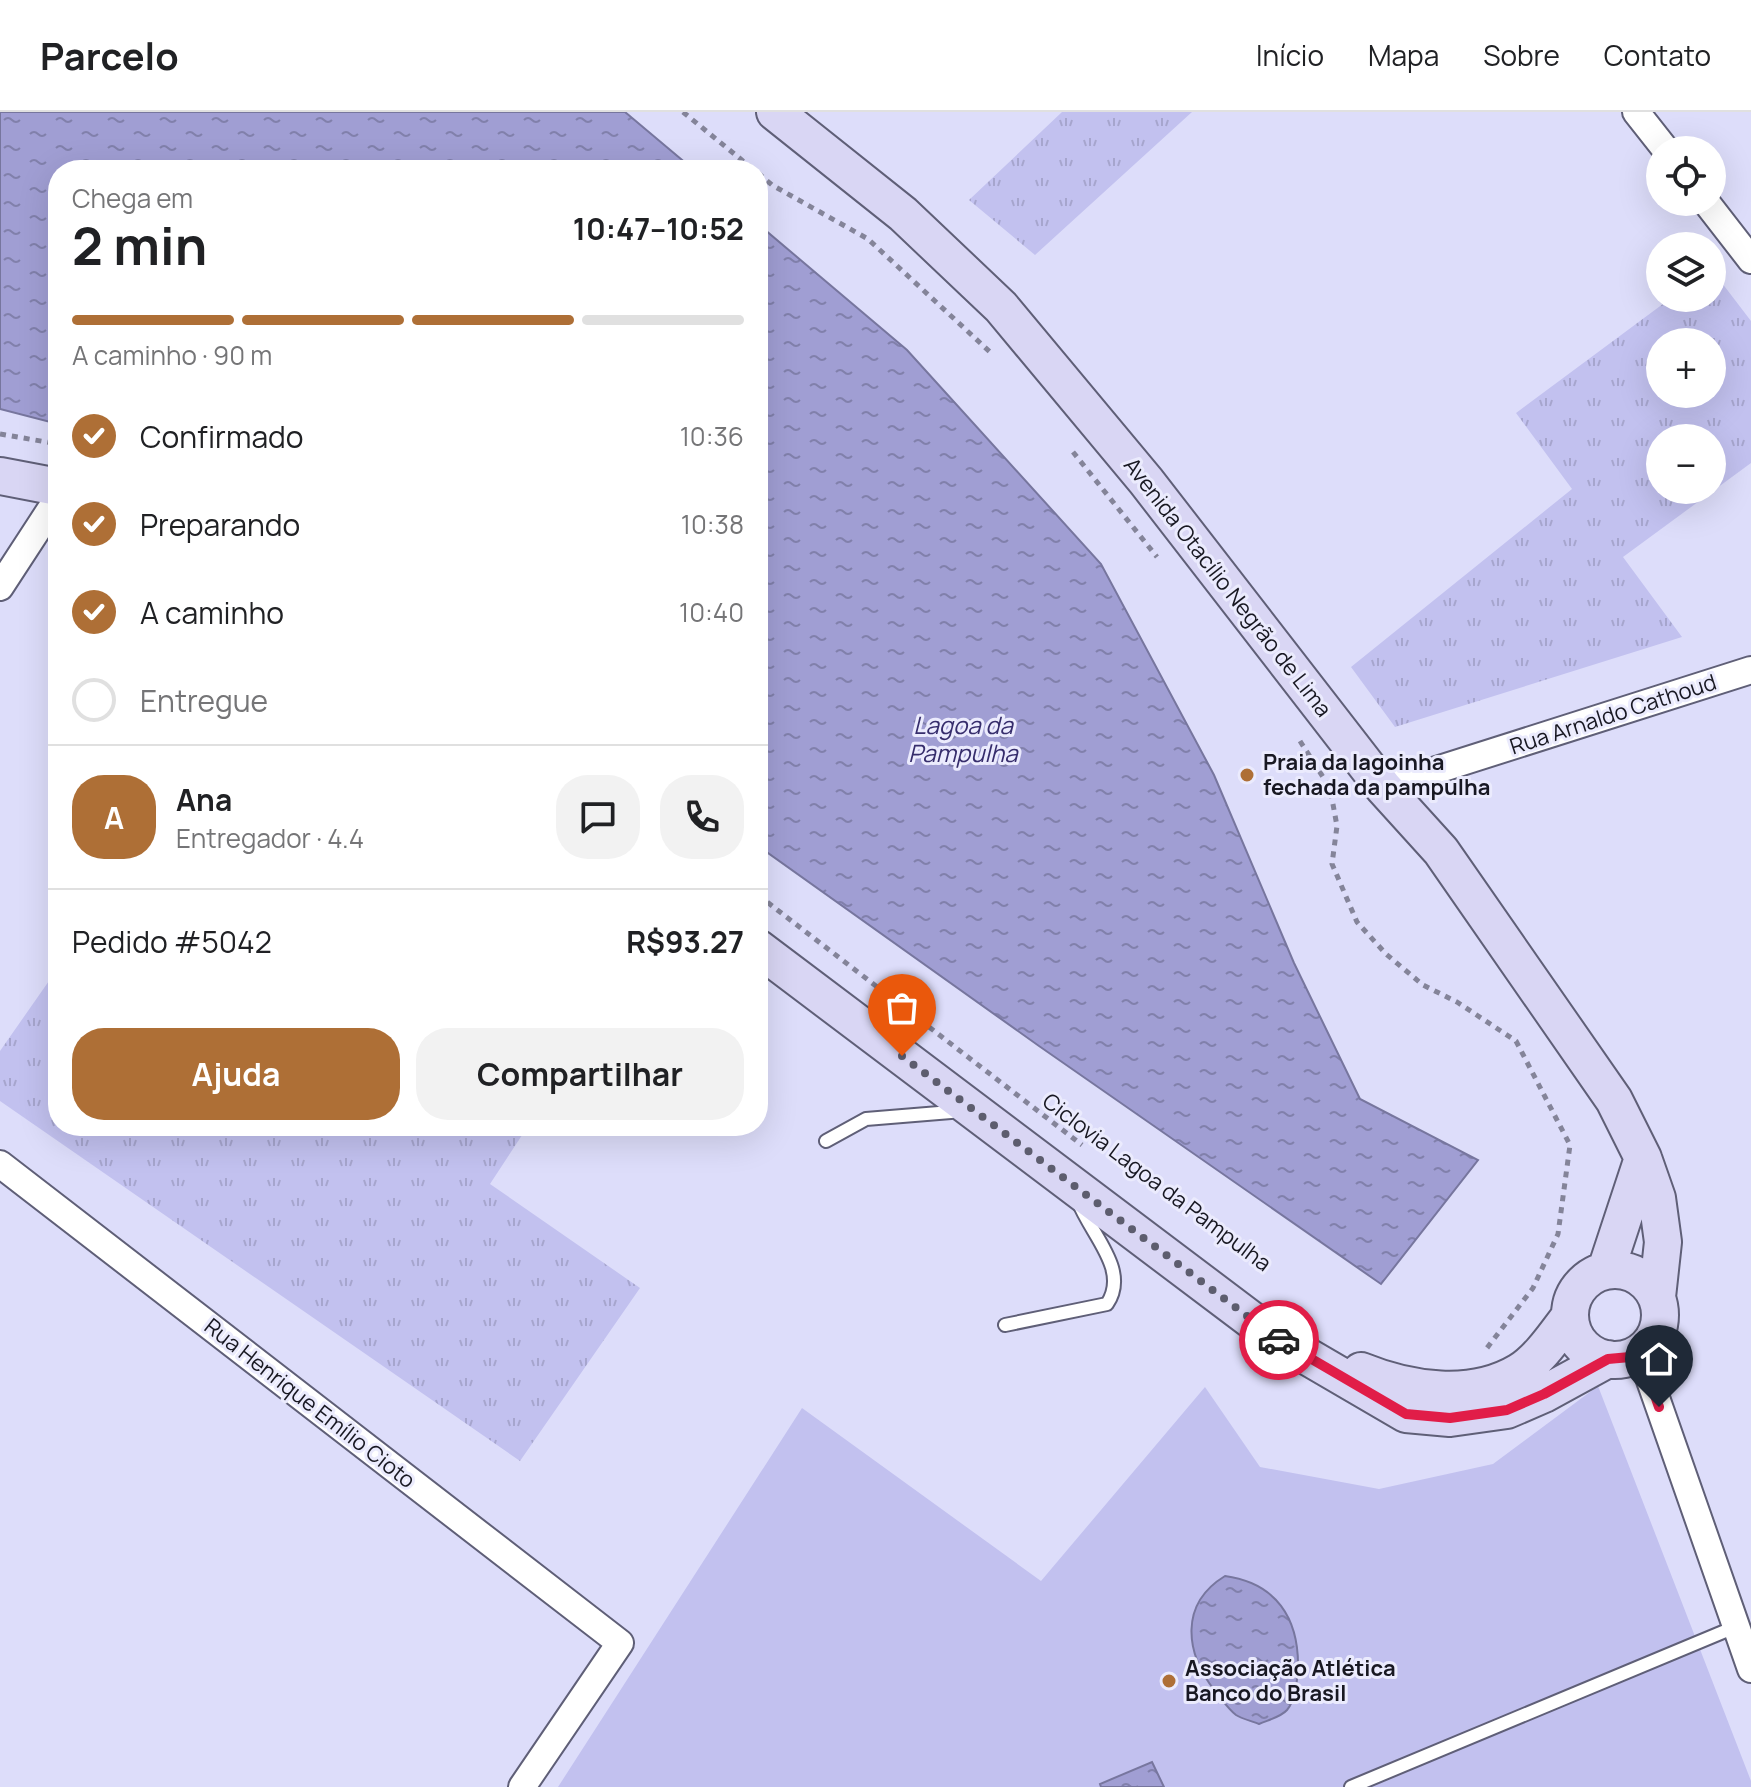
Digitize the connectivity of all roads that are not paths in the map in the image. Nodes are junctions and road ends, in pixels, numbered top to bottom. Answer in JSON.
{"nodes":[{"id":1,"x":775,"y":112,"type":"edge"},
{"id":2,"x":1636,"y":112,"type":"edge"},
{"id":3,"x":1655,"y":136,"type":"edge"},
{"id":4,"x":1717,"y":216,"type":"edge"},
{"id":5,"x":1751,"y":260,"type":"edge"},
{"id":6,"x":0,"y":476,"type":"edge"},
{"id":7,"x":48,"y":485,"type":"edge"},
{"id":8,"x":48,"y":513,"type":"edge"},
{"id":9,"x":0,"y":587,"type":"edge"},
{"id":10,"x":1751,"y":670,"type":"edge"},
{"id":11,"x":1383,"y":787,"type":"junction"},
{"id":12,"x":768,"y":956,"type":"edge"},
{"id":13,"x":964,"y":1103,"type":"junction"},
{"id":14,"x":826,"y":1141,"type":"dead end"},
{"id":15,"x":1643,"y":1158,"type":"junction"},
{"id":16,"x":0,"y":1164,"type":"edge"},
{"id":17,"x":1071,"y":1184,"type":"junction"},
{"id":18,"x":1606,"y":1270,"type":"junction"},
{"id":19,"x":1657,"y":1297,"type":"junction"},
{"id":20,"x":1570,"y":1316,"type":"junction"},
{"id":21,"x":1005,"y":1325,"type":"dead end"},
{"id":22,"x":1274,"y":1337,"type":"junction"},
{"id":23,"x":1624,"y":1356,"type":"junction"},
{"id":24,"x":1735,"y":1627,"type":"junction"},
{"id":25,"x":1751,"y":1669,"type":"edge"},
{"id":26,"x":522,"y":1787,"type":"edge"},
{"id":27,"x":1351,"y":1787,"type":"edge"}],
"edges":[{"from":1,"to":11,"type":"street","name":"Avenida Otacílio Negrão de Lima"},
{"from":2,"to":3,"type":"street"},
{"from":4,"to":5,"type":"street"},
{"from":6,"to":7,"type":"street"},
{"from":8,"to":9,"type":"street"},
{"from":10,"to":11,"type":"street","name":"Rua Arnaldo Cathoud"},
{"from":11,"to":15,"type":"street","name":"Avenida Otacílio Negrão de Lima"},
{"from":12,"to":13,"type":"street"},
{"from":13,"to":14,"type":"lane"},
{"from":13,"to":17,"type":"street"},
{"from":15,"to":18,"type":"street"},
{"from":15,"to":19,"type":"street","name":"Avenida Otacílio Negrão de Lima"},
{"from":16,"to":26,"type":"street","name":"Rua Henrique Emílio Cioto"},
{"from":17,"to":21,"type":"lane"},
{"from":17,"to":22,"type":"street"},
{"from":18,"to":19,"type":"street"},
{"from":18,"to":20,"type":"street"},
{"from":19,"to":23,"type":"street"},
{"from":20,"to":22,"type":"street"},
{"from":20,"to":23,"type":"street"},
{"from":22,"to":23,"type":"street"},
{"from":23,"to":24,"type":"street"},
{"from":24,"to":25,"type":"street"},
{"from":24,"to":27,"type":"lane"}]}
